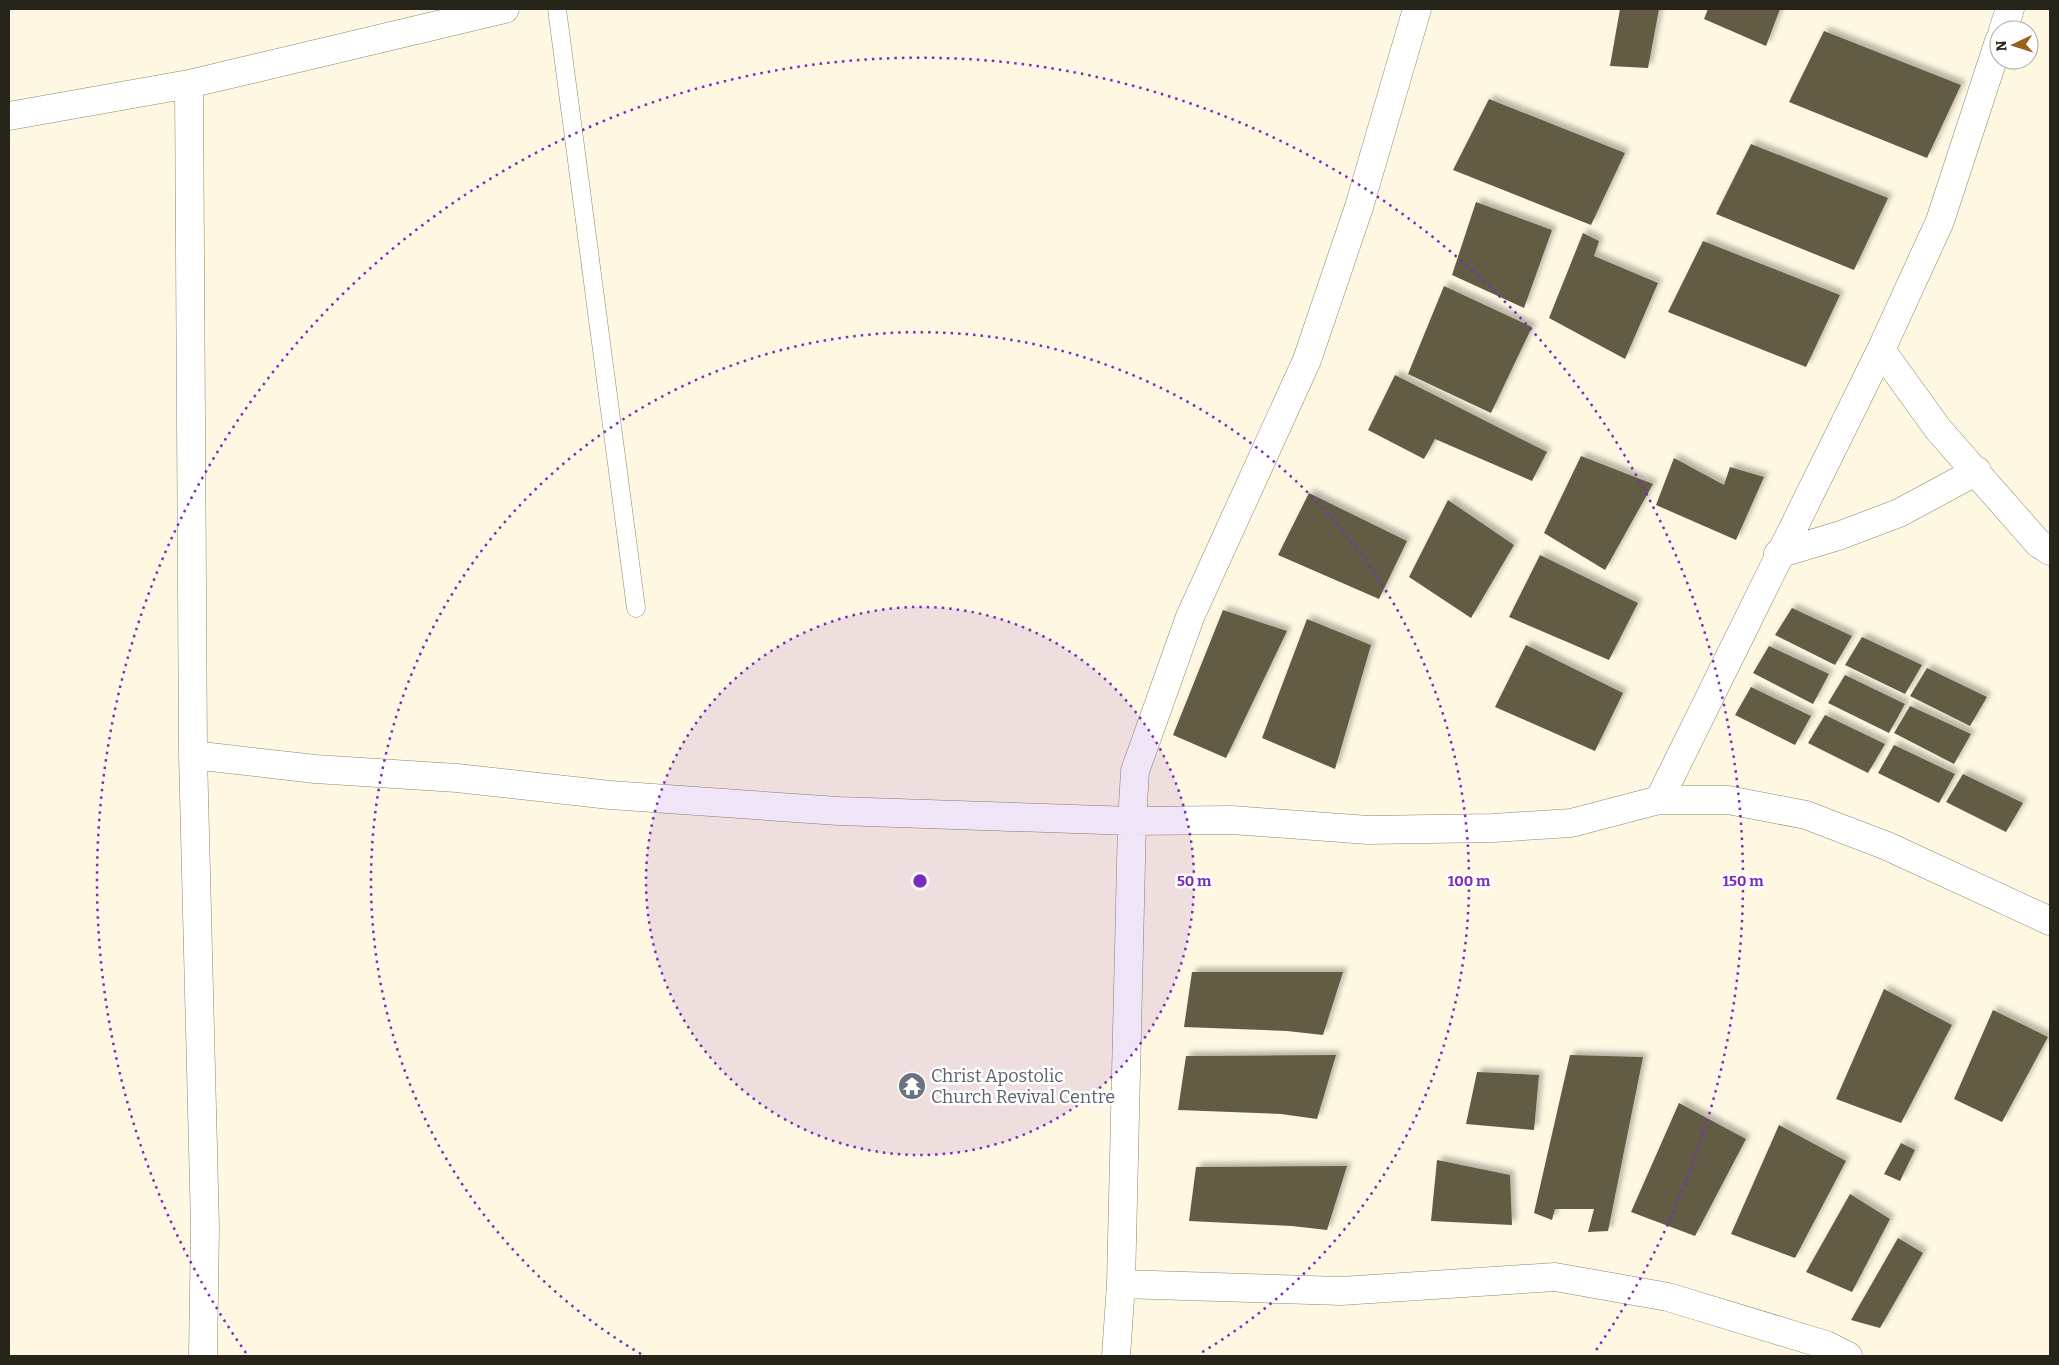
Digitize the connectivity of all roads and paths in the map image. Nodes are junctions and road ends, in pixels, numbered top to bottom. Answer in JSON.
{"nodes":[{"id":1,"x":505,"y":9,"type":"edge"},
{"id":2,"x":557,"y":9,"type":"edge"},
{"id":3,"x":1417,"y":9,"type":"edge"},
{"id":4,"x":1989,"y":70,"type":"edge"},
{"id":5,"x":189,"y":84,"type":"junction"},
{"id":6,"x":9,"y":116,"type":"edge"},
{"id":7,"x":1881,"y":350,"type":"junction"},
{"id":8,"x":1977,"y":471,"type":"junction"},
{"id":9,"x":2050,"y":551,"type":"edge"},
{"id":10,"x":1778,"y":554,"type":"junction"},
{"id":11,"x":636,"y":608,"type":"dead end"},
{"id":12,"x":193,"y":755,"type":"junction"},
{"id":13,"x":1659,"y":800,"type":"junction"},
{"id":14,"x":1132,"y":821,"type":"junction"},
{"id":15,"x":2050,"y":921,"type":"edge"},
{"id":16,"x":1121,"y":1284,"type":"junction"},
{"id":17,"x":203,"y":1356,"type":"edge"},
{"id":18,"x":1116,"y":1356,"type":"edge"},
{"id":19,"x":1848,"y":1356,"type":"edge"}],
"edges":[{"from":1,"to":5,"type":"street"},
{"from":2,"to":11,"type":"lane"},
{"from":3,"to":14,"type":"street"},
{"from":4,"to":7,"type":"street"},
{"from":5,"to":6,"type":"street"},
{"from":5,"to":12,"type":"street"},
{"from":7,"to":8,"type":"street"},
{"from":7,"to":10,"type":"street"},
{"from":8,"to":9,"type":"street"},
{"from":8,"to":10,"type":"street"},
{"from":10,"to":13,"type":"street"},
{"from":12,"to":14,"type":"street"},
{"from":12,"to":17,"type":"street"},
{"from":13,"to":14,"type":"street"},
{"from":13,"to":15,"type":"street"},
{"from":14,"to":16,"type":"street"},
{"from":16,"to":18,"type":"street"},
{"from":16,"to":19,"type":"street"}]}
